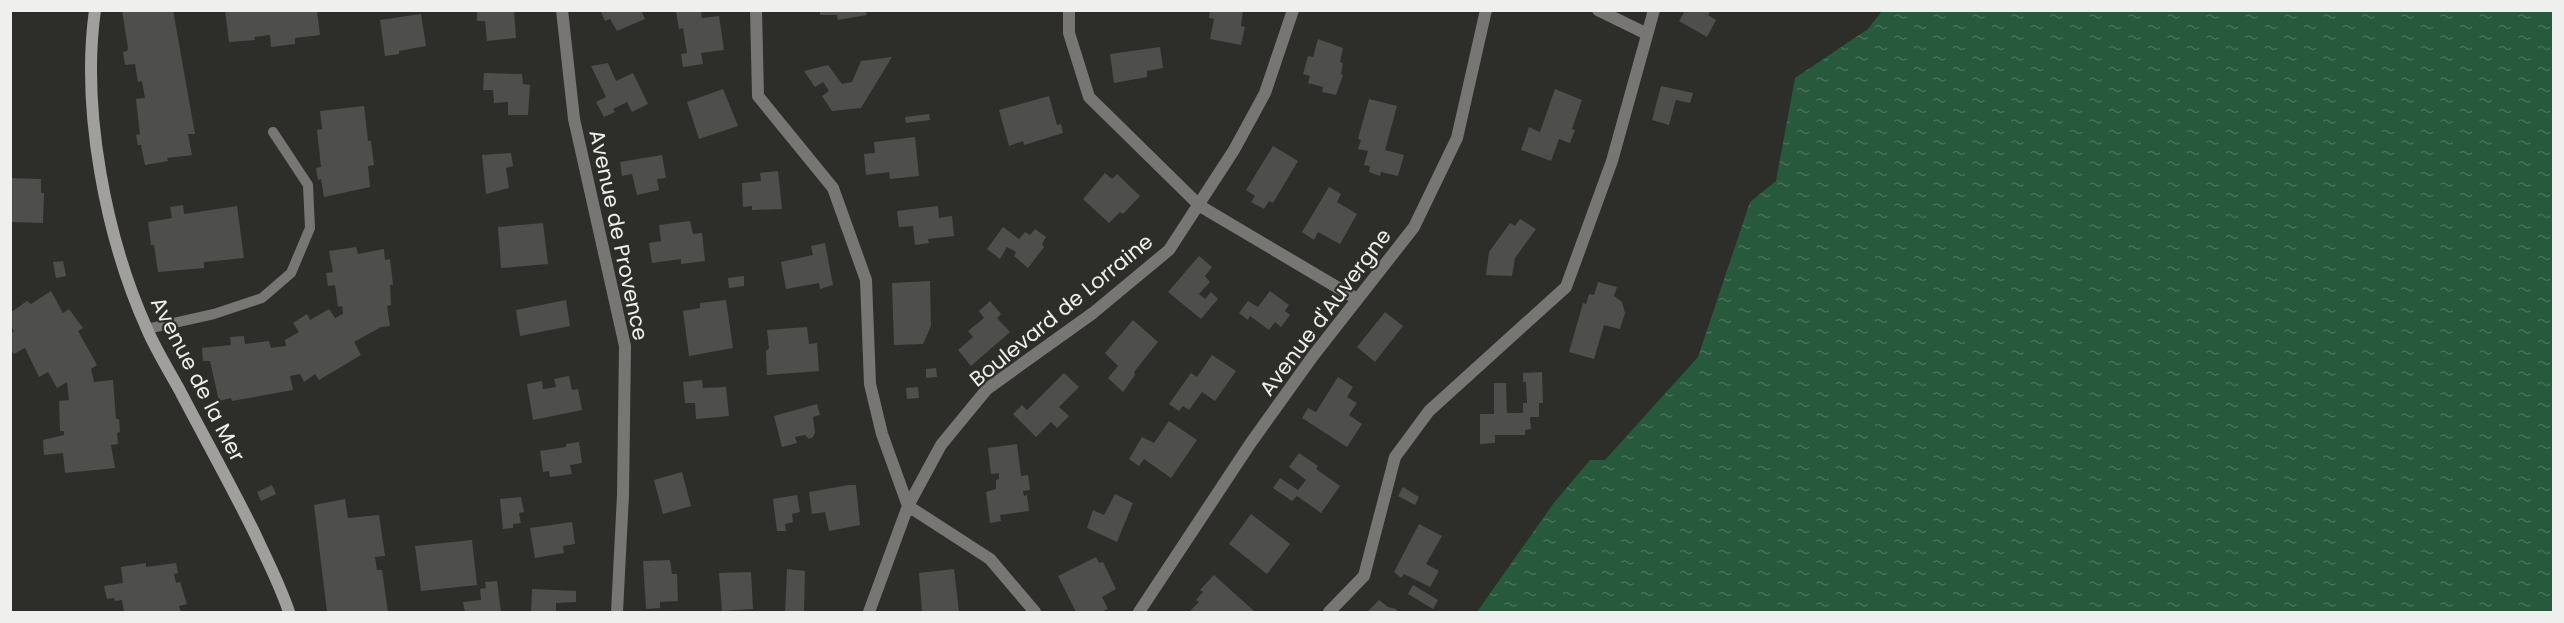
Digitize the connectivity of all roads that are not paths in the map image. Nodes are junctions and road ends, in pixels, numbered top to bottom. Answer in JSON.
{"nodes":[{"id":1,"x":95,"y":10,"type":"edge"},
{"id":2,"x":562,"y":10,"type":"edge"},
{"id":3,"x":756,"y":10,"type":"edge"},
{"id":4,"x":1069,"y":10,"type":"edge"},
{"id":5,"x":1293,"y":10,"type":"edge"},
{"id":6,"x":1486,"y":10,"type":"edge"},
{"id":7,"x":1598,"y":10,"type":"edge"},
{"id":8,"x":1654,"y":10,"type":"edge"},
{"id":9,"x":1647,"y":34,"type":"junction"},
{"id":10,"x":273,"y":132,"type":"dead end"},
{"id":11,"x":1200,"y":206,"type":"junction"},
{"id":12,"x":1358,"y":298,"type":"junction"},
{"id":13,"x":147,"y":329,"type":"junction"},
{"id":14,"x":908,"y":506,"type":"junction"},
{"id":15,"x":288,"y":612,"type":"edge"},
{"id":16,"x":617,"y":612,"type":"edge"},
{"id":17,"x":869,"y":612,"type":"edge"},
{"id":18,"x":1035,"y":612,"type":"edge"},
{"id":19,"x":1139,"y":612,"type":"edge"},
{"id":20,"x":1329,"y":612,"type":"edge"}],
"edges":[{"from":1,"to":13,"type":"street","name":"Avenue de la Mer"},
{"from":2,"to":16,"type":"street","name":"Avenue de Provence"},
{"from":3,"to":14,"type":"street"},
{"from":4,"to":11,"type":"street"},
{"from":5,"to":11,"type":"street","name":"Boulevard de Lorraine"},
{"from":6,"to":12,"type":"street","name":"Avenue d'Auvergne"},
{"from":7,"to":9,"type":"street"},
{"from":8,"to":9,"type":"street"},
{"from":9,"to":20,"type":"street"},
{"from":10,"to":13,"type":"lane"},
{"from":11,"to":12,"type":"street"},
{"from":11,"to":14,"type":"street","name":"Boulevard de Lorraine"},
{"from":12,"to":19,"type":"street","name":"Avenue d'Auvergne"},
{"from":13,"to":15,"type":"street","name":"Avenue de la Mer"},
{"from":14,"to":17,"type":"street","name":"Boulevard de Lorraine"},
{"from":14,"to":18,"type":"street"}]}
